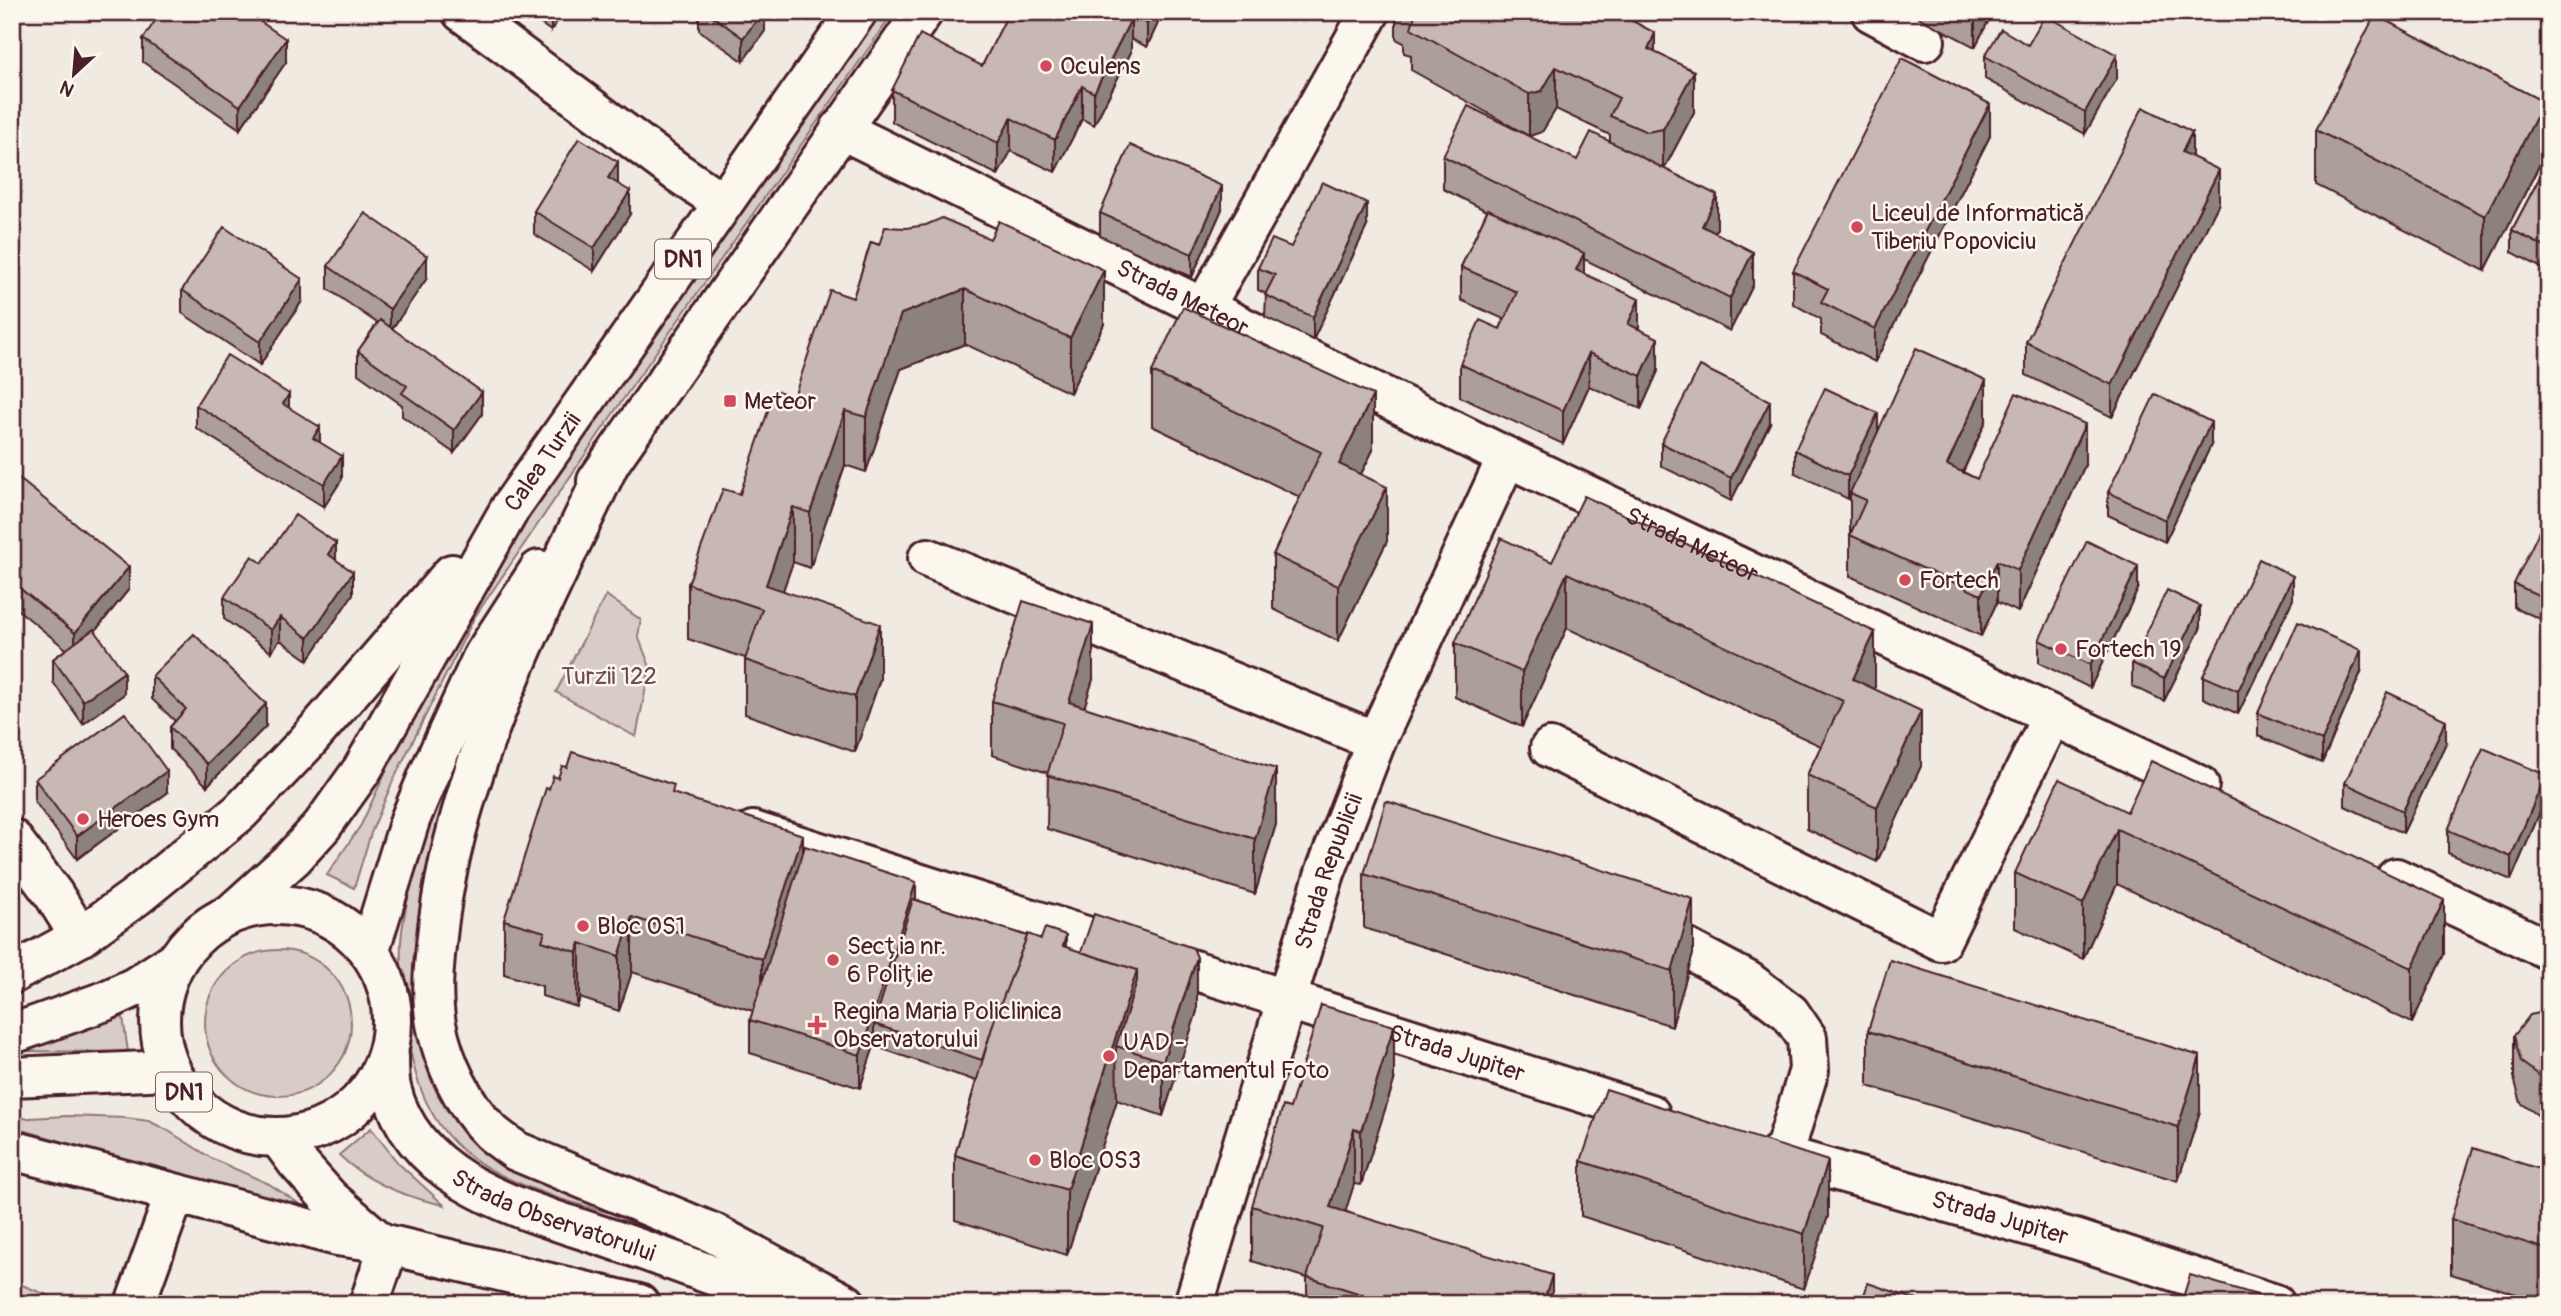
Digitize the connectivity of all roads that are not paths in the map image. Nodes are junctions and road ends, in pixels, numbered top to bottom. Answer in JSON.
{"nodes":[{"id":1,"x":461,"y":12,"type":"edge"},
{"id":2,"x":857,"y":12,"type":"edge"},
{"id":3,"x":923,"y":12,"type":"edge"},
{"id":4,"x":1370,"y":12,"type":"edge"},
{"id":5,"x":1871,"y":12,"type":"edge"},
{"id":6,"x":1925,"y":41,"type":"dead end"},
{"id":7,"x":840,"y":130,"type":"junction"},
{"id":8,"x":723,"y":203,"type":"junction"},
{"id":9,"x":1204,"y":308,"type":"junction"},
{"id":10,"x":1507,"y":457,"type":"junction"},
{"id":11,"x":611,"y":460,"type":"junction"},
{"id":12,"x":510,"y":506,"type":"junction"},
{"id":13,"x":928,"y":558,"type":"dead end"},
{"id":14,"x":2052,"y":716,"type":"junction"},
{"id":15,"x":1376,"y":741,"type":"junction"},
{"id":16,"x":1550,"y":748,"type":"dead end"},
{"id":17,"x":2226,"y":798,"type":"edge"},
{"id":18,"x":718,"y":820,"type":"edge"},
{"id":19,"x":12,"y":839,"type":"edge"},
{"id":20,"x":2362,"y":862,"type":"edge"},
{"id":21,"x":233,"y":912,"type":"junction"},
{"id":22,"x":1620,"y":914,"type":"edge"},
{"id":23,"x":80,"y":937,"type":"junction"},
{"id":24,"x":370,"y":949,"type":"junction"},
{"id":25,"x":2549,"y":950,"type":"edge"},
{"id":26,"x":175,"y":961,"type":"junction"},
{"id":27,"x":12,"y":974,"type":"edge"},
{"id":28,"x":1287,"y":999,"type":"junction"},
{"id":29,"x":12,"y":1034,"type":"edge"},
{"id":30,"x":389,"y":1056,"type":"junction"},
{"id":31,"x":170,"y":1070,"type":"junction"},
{"id":32,"x":12,"y":1077,"type":"edge"},
{"id":33,"x":1679,"y":1123,"type":"edge"},
{"id":34,"x":279,"y":1138,"type":"junction"},
{"id":35,"x":1744,"y":1143,"type":"edge"},
{"id":36,"x":12,"y":1150,"type":"edge"},
{"id":37,"x":1783,"y":1156,"type":"junction"},
{"id":38,"x":175,"y":1194,"type":"junction"},
{"id":39,"x":385,"y":1244,"type":"junction"},
{"id":40,"x":135,"y":1304,"type":"edge"},
{"id":41,"x":369,"y":1304,"type":"edge"},
{"id":42,"x":639,"y":1304,"type":"edge"},
{"id":43,"x":789,"y":1304,"type":"edge"},
{"id":44,"x":846,"y":1304,"type":"edge"},
{"id":45,"x":1194,"y":1304,"type":"edge"},
{"id":46,"x":2275,"y":1304,"type":"edge"}],
"edges":[{"from":1,"to":8,"type":"main road"},
{"from":2,"to":8,"type":"main road","name":"Calea Turzii","number":"DN1"},
{"from":3,"to":7,"type":"main road","number":"DN1"},
{"from":4,"to":9,"type":"main road"},
{"from":5,"to":6,"type":"main road"},
{"from":7,"to":9,"type":"main road","name":"Strada Meteor"},
{"from":7,"to":11,"type":"main road","number":"DN1"},
{"from":8,"to":12,"type":"main road","name":"Calea Turzii","number":"DN1"},
{"from":9,"to":10,"type":"main road","name":"Strada Meteor"},
{"from":10,"to":14,"type":"main road","name":"Strada Meteor"},
{"from":10,"to":15,"type":"main road","name":"Strada Republicii"},
{"from":11,"to":24,"type":"main road","number":"DN1"},
{"from":11,"to":44,"type":"main road"},
{"from":12,"to":21,"type":"main road","name":"Calea Turzii","number":"DN1"},
{"from":12,"to":23,"type":"main road","number":"DN1"},
{"from":13,"to":15,"type":"main road"},
{"from":14,"to":16,"type":"main road"},
{"from":14,"to":17,"type":"main road","name":"Strada Meteor"},
{"from":15,"to":28,"type":"main road","name":"Strada Republicii"},
{"from":18,"to":28,"type":"main road","name":"Strada Jupiter"},
{"from":19,"to":23,"type":"main road"},
{"from":20,"to":25,"type":"main road"},
{"from":21,"to":24,"type":"main road","number":"DN1"},
{"from":21,"to":26,"type":"main road","number":"DN1"},
{"from":22,"to":37,"type":"main road"},
{"from":23,"to":27,"type":"main road","number":"DN1"},
{"from":24,"to":30,"type":"main road","number":"DN1"},
{"from":26,"to":29,"type":"main road","number":"DN1"},
{"from":26,"to":31,"type":"main road","number":"DN1"},
{"from":28,"to":33,"type":"main road","name":"Strada Jupiter"},
{"from":28,"to":45,"type":"main road","name":"Strada Republicii"},
{"from":30,"to":34,"type":"main road","number":"DN1"},
{"from":30,"to":43,"type":"main road","name":"Strada Observatorului"},
{"from":31,"to":32,"type":"main road","number":"DN1"},
{"from":31,"to":34,"type":"main road","number":"DN1"},
{"from":34,"to":39,"type":"main road"},
{"from":35,"to":37,"type":"main road","name":"Strada Jupiter"},
{"from":36,"to":38,"type":"main road"},
{"from":37,"to":46,"type":"main road","name":"Strada Jupiter"},
{"from":38,"to":39,"type":"main road"},
{"from":38,"to":40,"type":"main road"},
{"from":39,"to":41,"type":"main road"},
{"from":39,"to":42,"type":"main road"}]}
